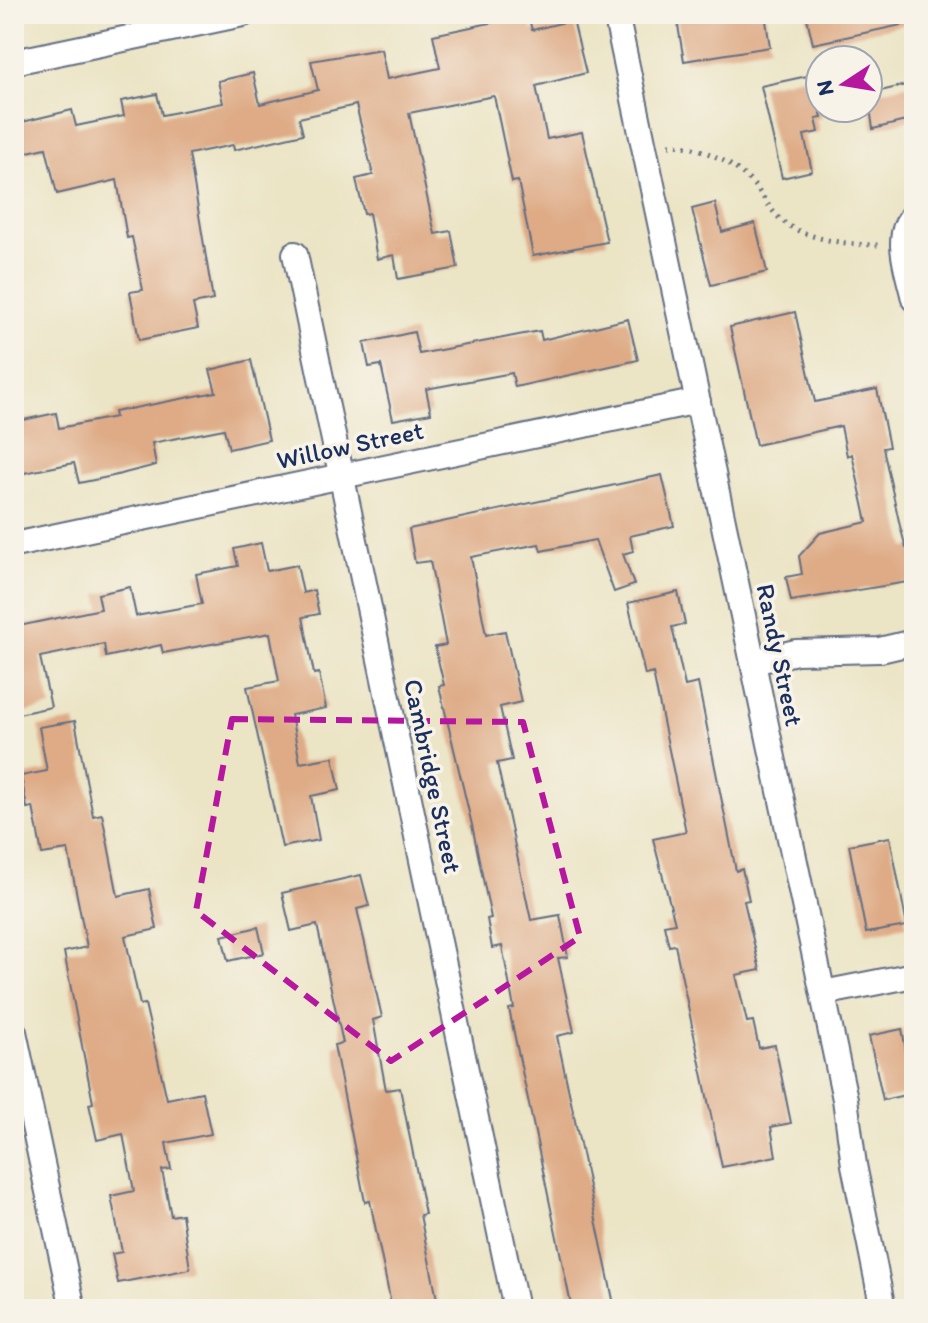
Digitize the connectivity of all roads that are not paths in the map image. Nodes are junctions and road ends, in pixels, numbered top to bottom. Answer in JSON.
{"nodes":[{"id":1,"x":243,"y":14,"type":"edge"},
{"id":2,"x":616,"y":14,"type":"edge"},
{"id":3,"x":14,"y":62,"type":"edge"},
{"id":4,"x":914,"y":215,"type":"edge"},
{"id":5,"x":295,"y":254,"type":"dead end"},
{"id":6,"x":914,"y":299,"type":"edge"},
{"id":7,"x":698,"y":401,"type":"junction"},
{"id":8,"x":342,"y":475,"type":"junction"},
{"id":9,"x":14,"y":545,"type":"edge"},
{"id":10,"x":914,"y":642,"type":"edge"},
{"id":11,"x":753,"y":662,"type":"junction"},
{"id":12,"x":914,"y":975,"type":"edge"},
{"id":13,"x":823,"y":993,"type":"junction"},
{"id":14,"x":15,"y":1041,"type":"edge"},
{"id":15,"x":73,"y":1309,"type":"edge"},
{"id":16,"x":516,"y":1309,"type":"edge"},
{"id":17,"x":883,"y":1309,"type":"edge"}],
"edges":[{"from":1,"to":3,"type":"street"},
{"from":2,"to":7,"type":"street","name":"Randy Street"},
{"from":4,"to":6,"type":"street"},
{"from":5,"to":8,"type":"street","name":"Cambridge Street"},
{"from":7,"to":8,"type":"street","name":"Willow Street"},
{"from":7,"to":11,"type":"street","name":"Randy Street"},
{"from":8,"to":9,"type":"street","name":"Willow Street"},
{"from":8,"to":16,"type":"street","name":"Cambridge Street"},
{"from":10,"to":11,"type":"street"},
{"from":11,"to":13,"type":"street","name":"Randy Street"},
{"from":12,"to":13,"type":"street"},
{"from":13,"to":17,"type":"street","name":"Randy Street"},
{"from":14,"to":15,"type":"street"}]}
